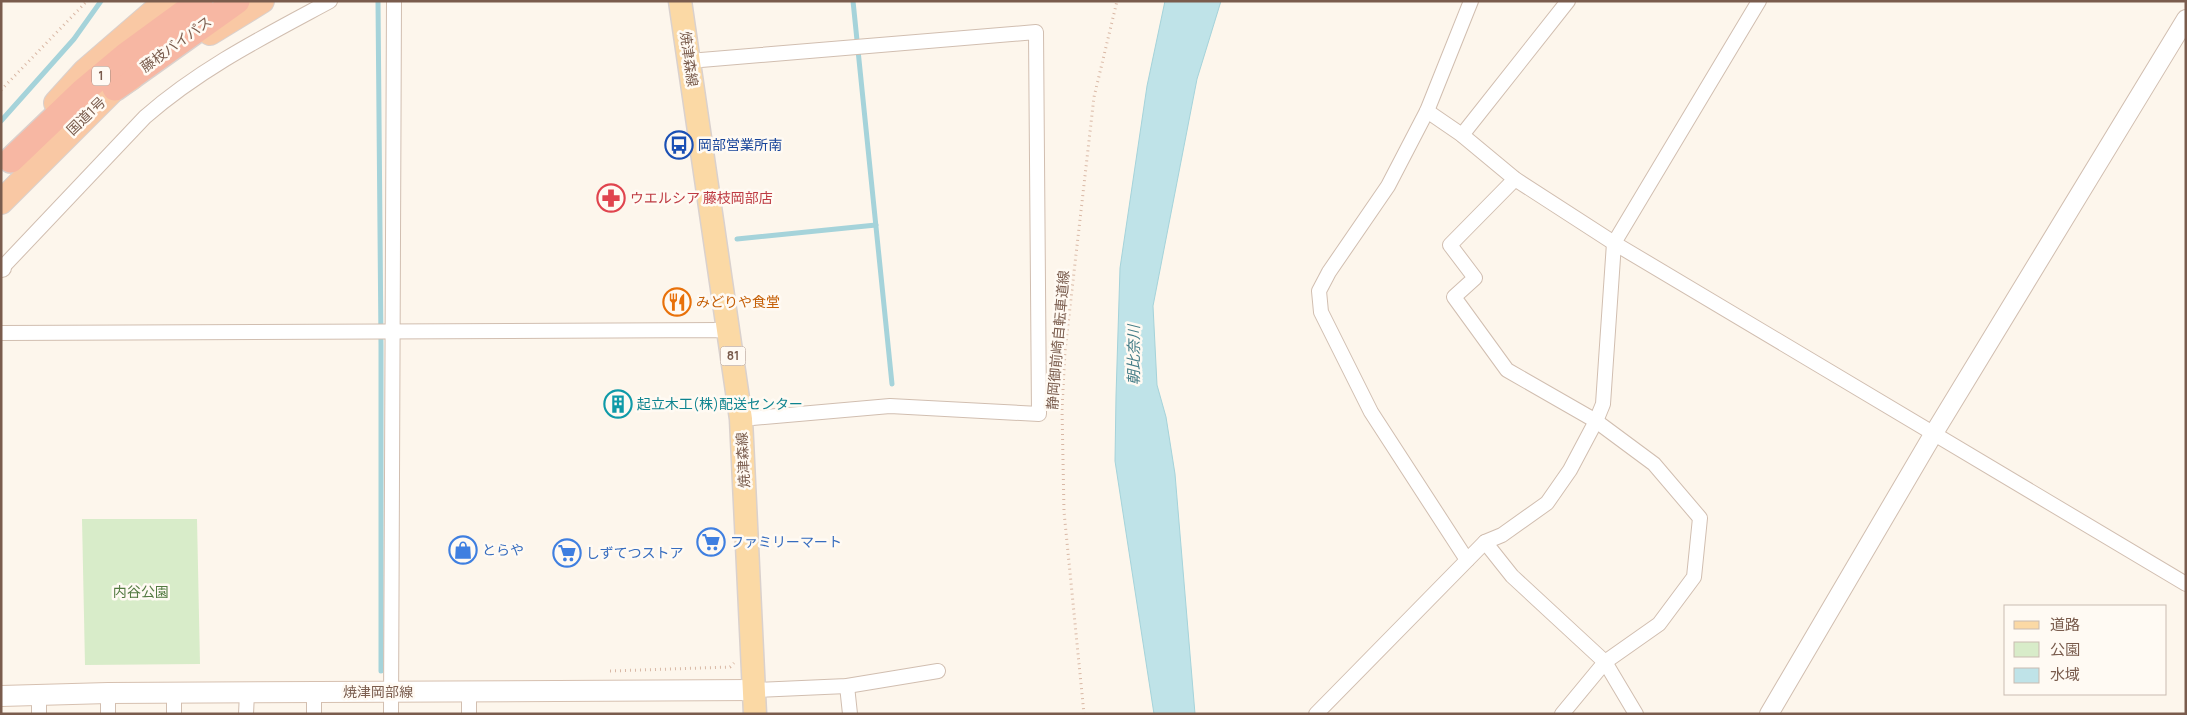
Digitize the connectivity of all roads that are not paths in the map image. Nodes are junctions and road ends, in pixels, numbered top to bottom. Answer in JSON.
{"nodes":[{"id":1,"x":166,"y":1,"type":"edge"},
{"id":2,"x":200,"y":1,"type":"edge"},
{"id":3,"x":236,"y":1,"type":"edge"},
{"id":4,"x":262,"y":1,"type":"edge"},
{"id":5,"x":330,"y":1,"type":"edge"},
{"id":6,"x":394,"y":1,"type":"edge"},
{"id":7,"x":680,"y":1,"type":"edge"},
{"id":8,"x":1471,"y":1,"type":"edge"},
{"id":9,"x":1568,"y":1,"type":"edge"},
{"id":10,"x":1759,"y":1,"type":"edge"},
{"id":11,"x":2186,"y":19,"type":"edge"},
{"id":12,"x":689,"y":61,"type":"junction"},
{"id":13,"x":115,"y":88,"type":"junction"},
{"id":14,"x":1427,"y":111,"type":"junction"},
{"id":15,"x":1462,"y":135,"type":"junction"},
{"id":16,"x":6,"y":165,"type":"edge"},
{"id":17,"x":1515,"y":180,"type":"junction"},
{"id":18,"x":4,"y":199,"type":"edge"},
{"id":19,"x":1614,"y":243,"type":"junction"},
{"id":20,"x":2,"y":268,"type":"edge"},
{"id":21,"x":393,"y":332,"type":"junction"},
{"id":22,"x":1,"y":333,"type":"edge"},
{"id":23,"x":730,"y":335,"type":"junction"},
{"id":24,"x":741,"y":420,"type":"junction"},
{"id":25,"x":1596,"y":421,"type":"junction"},
{"id":26,"x":1934,"y":433,"type":"junction"},
{"id":27,"x":1485,"y":542,"type":"junction"},
{"id":28,"x":1467,"y":560,"type":"junction"},
{"id":29,"x":2186,"y":584,"type":"edge"},
{"id":30,"x":1606,"y":662,"type":"junction"},
{"id":31,"x":938,"y":671,"type":"dead end"},
{"id":32,"x":847,"y":686,"type":"junction"},
{"id":33,"x":754,"y":690,"type":"junction"},
{"id":34,"x":469,"y":691,"type":"junction"},
{"id":35,"x":314,"y":692,"type":"junction"},
{"id":36,"x":247,"y":693,"type":"junction"},
{"id":37,"x":391,"y":693,"type":"junction"},
{"id":38,"x":108,"y":694,"type":"junction"},
{"id":39,"x":174,"y":694,"type":"junction"},
{"id":40,"x":1,"y":696,"type":"edge"},
{"id":41,"x":39,"y":704,"type":"edge"},
{"id":42,"x":108,"y":714,"type":"edge"},
{"id":43,"x":174,"y":714,"type":"edge"},
{"id":44,"x":246,"y":714,"type":"edge"},
{"id":45,"x":314,"y":714,"type":"edge"},
{"id":46,"x":391,"y":714,"type":"edge"},
{"id":47,"x":469,"y":714,"type":"edge"},
{"id":48,"x":754,"y":714,"type":"edge"},
{"id":49,"x":850,"y":714,"type":"edge"},
{"id":50,"x":1316,"y":714,"type":"edge"},
{"id":51,"x":1562,"y":714,"type":"edge"},
{"id":52,"x":1636,"y":714,"type":"edge"},
{"id":53,"x":1769,"y":714,"type":"edge"}],
"edges":[{"from":1,"to":16,"type":"highway","name":"国道1号","number":"1"},
{"from":2,"to":16,"type":"highway","name":"藤枝バイパス","number":"1"},
{"from":3,"to":13,"type":"highway","name":"藤枝バイパス","number":"1"},
{"from":4,"to":13,"type":"highway","name":"国道1号","number":"1"},
{"from":5,"to":20,"type":"street"},
{"from":6,"to":21,"type":"street"},
{"from":7,"to":12,"type":"main road","name":"焼津森線","number":"81"},
{"from":8,"to":14,"type":"street"},
{"from":9,"to":15,"type":"street"},
{"from":10,"to":19,"type":"street"},
{"from":11,"to":26,"type":"street"},
{"from":12,"to":23,"type":"main road","name":"焼津森線","number":"81"},
{"from":12,"to":24,"type":"street"},
{"from":13,"to":18,"type":"highway","name":"国道1号","number":"1"},
{"from":14,"to":15,"type":"street"},
{"from":14,"to":28,"type":"street"},
{"from":15,"to":17,"type":"street"},
{"from":17,"to":19,"type":"street"},
{"from":17,"to":25,"type":"street"},
{"from":19,"to":25,"type":"street"},
{"from":19,"to":26,"type":"street"},
{"from":21,"to":22,"type":"street"},
{"from":21,"to":23,"type":"street"},
{"from":21,"to":37,"type":"street"},
{"from":23,"to":24,"type":"main road","name":"焼津森線","number":"81"},
{"from":24,"to":33,"type":"main road","name":"焼津森線","number":"81"},
{"from":25,"to":27,"type":"street"},
{"from":25,"to":30,"type":"street"},
{"from":26,"to":29,"type":"street"},
{"from":26,"to":53,"type":"street"},
{"from":27,"to":28,"type":"street"},
{"from":27,"to":30,"type":"street"},
{"from":28,"to":50,"type":"street"},
{"from":30,"to":51,"type":"street"},
{"from":30,"to":52,"type":"street"},
{"from":31,"to":32,"type":"street"},
{"from":32,"to":33,"type":"street"},
{"from":32,"to":49,"type":"street"},
{"from":33,"to":34,"type":"main road","name":"焼津岡部線"},
{"from":33,"to":48,"type":"main road","name":"焼津森線","number":"81"},
{"from":34,"to":37,"type":"main road","name":"焼津岡部線"},
{"from":34,"to":47,"type":"street"},
{"from":35,"to":36,"type":"main road","name":"焼津岡部線"},
{"from":35,"to":37,"type":"main road","name":"焼津岡部線"},
{"from":35,"to":45,"type":"street"},
{"from":36,"to":39,"type":"main road","name":"焼津岡部線"},
{"from":36,"to":44,"type":"street"},
{"from":37,"to":46,"type":"street"},
{"from":38,"to":39,"type":"main road","name":"焼津岡部線"},
{"from":38,"to":41,"type":"main road","name":"焼津岡部線"},
{"from":38,"to":42,"type":"street"},
{"from":39,"to":43,"type":"street"},
{"from":40,"to":41,"type":"main road","name":"焼津岡部線"}]}
